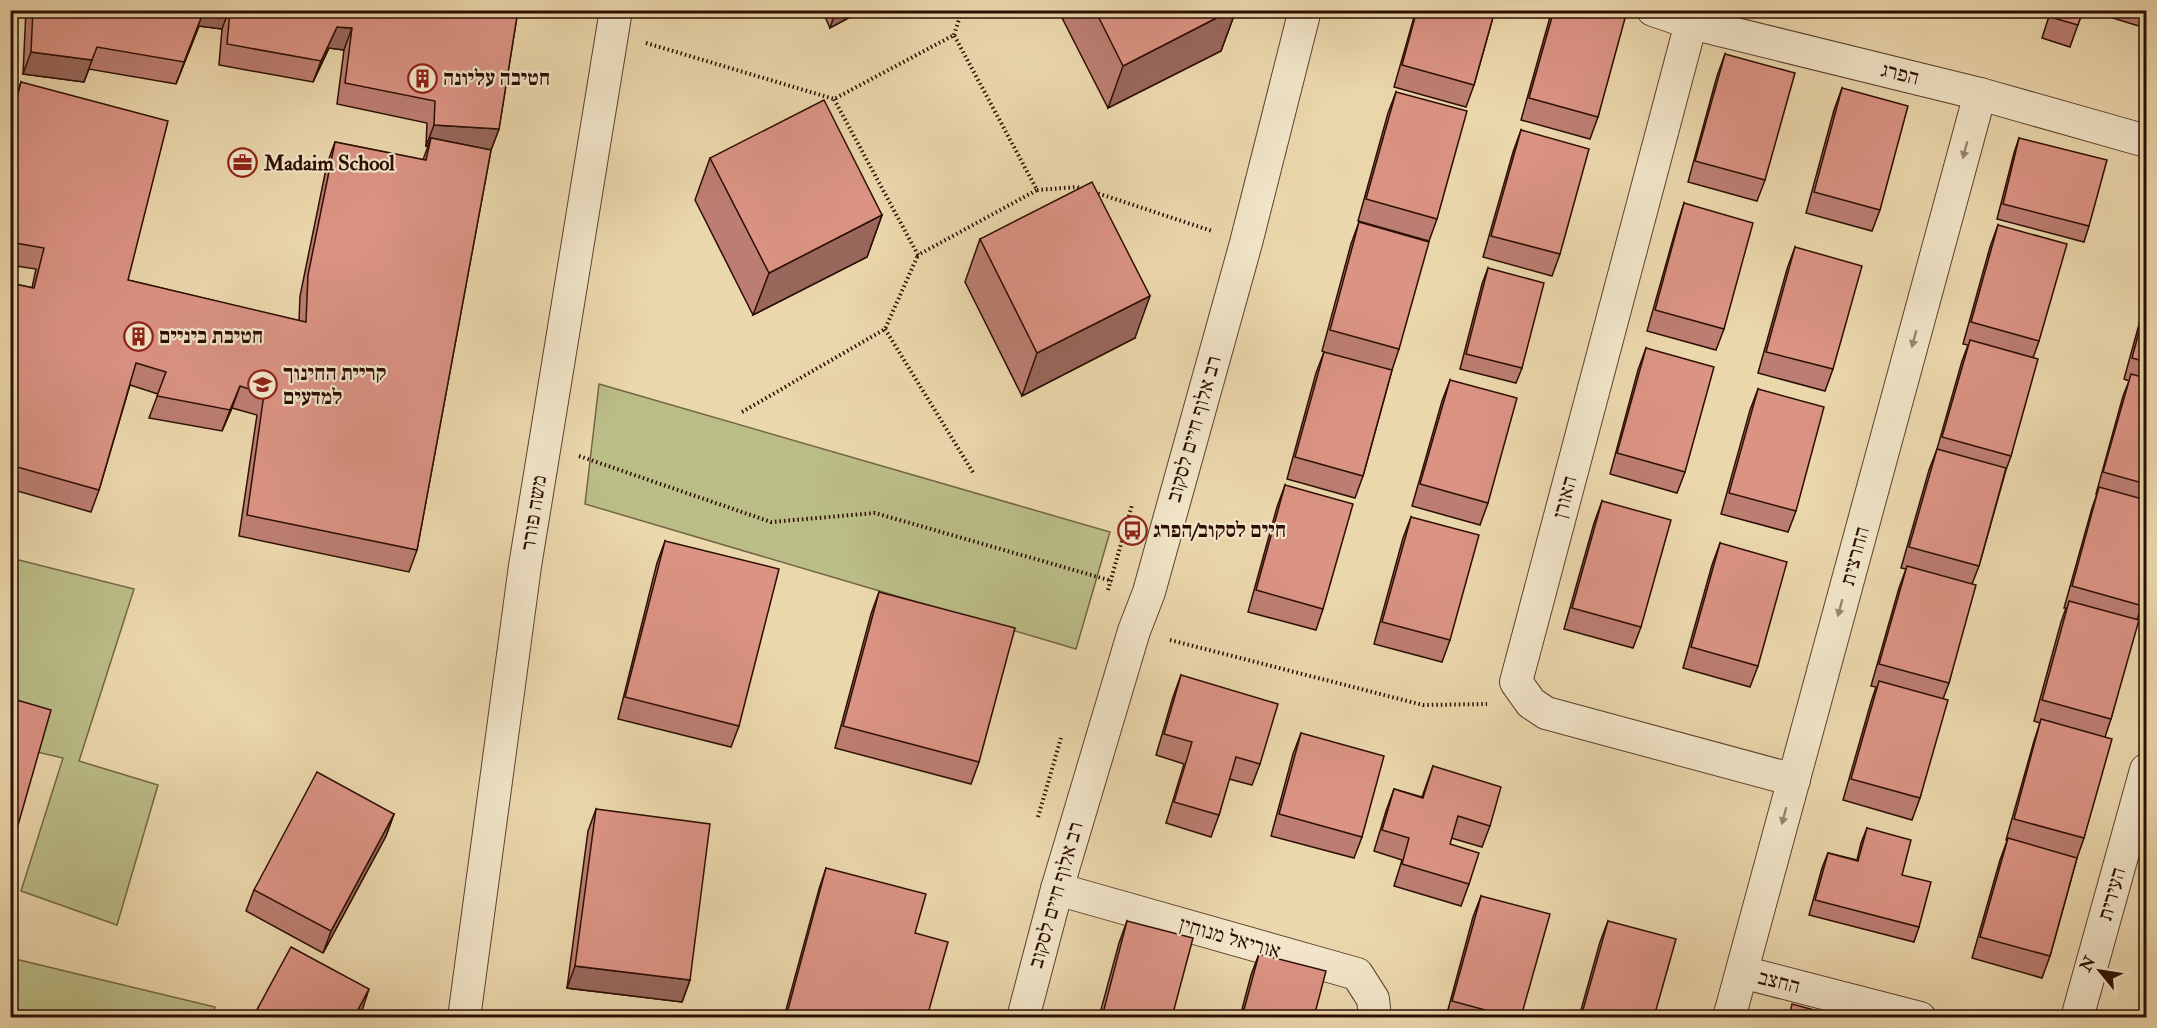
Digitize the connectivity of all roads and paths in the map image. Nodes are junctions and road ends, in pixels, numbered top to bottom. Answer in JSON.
{"nodes":[{"id":1,"x":962,"y":10,"type":"edge"},
{"id":2,"x":1305,"y":10,"type":"edge"},
{"id":3,"x":1653,"y":10,"type":"edge"},
{"id":4,"x":614,"y":22,"type":"edge"},
{"id":5,"x":1691,"y":23,"type":"junction"},
{"id":6,"x":954,"y":34,"type":"junction"},
{"id":7,"x":1980,"y":94,"type":"junction"},
{"id":8,"x":834,"y":99,"type":"junction"},
{"id":9,"x":2146,"y":141,"type":"edge"},
{"id":10,"x":1037,"y":190,"type":"junction"},
{"id":11,"x":1214,"y":220,"type":"dead end"},
{"id":12,"x":1211,"y":231,"type":"junction"},
{"id":13,"x":1208,"y":242,"type":"dead end"},
{"id":14,"x":1246,"y":243,"type":"junction"},
{"id":15,"x":918,"y":255,"type":"junction"},
{"id":16,"x":885,"y":329,"type":"junction"},
{"id":17,"x":741,"y":411,"type":"dead end"},
{"id":18,"x":545,"y":444,"type":"junction"},
{"id":19,"x":974,"y":474,"type":"dead end"},
{"id":20,"x":1133,"y":502,"type":"dead end"},
{"id":21,"x":1111,"y":581,"type":"junction"},
{"id":22,"x":1107,"y":592,"type":"dead end"},
{"id":23,"x":1149,"y":592,"type":"junction"},
{"id":24,"x":1134,"y":631,"type":"junction"},
{"id":25,"x":1531,"y":703,"type":"junction"},
{"id":26,"x":1062,"y":736,"type":"dead end"},
{"id":27,"x":2146,"y":770,"type":"edge"},
{"id":28,"x":1794,"y":780,"type":"junction"},
{"id":29,"x":1037,"y":822,"type":"dead end"},
{"id":30,"x":1057,"y":889,"type":"junction"},
{"id":31,"x":1742,"y":972,"type":"junction"},
{"id":32,"x":464,"y":1017,"type":"edge"},
{"id":33,"x":1023,"y":1017,"type":"edge"},
{"id":34,"x":1375,"y":1017,"type":"edge"},
{"id":35,"x":1729,"y":1017,"type":"edge"},
{"id":36,"x":1920,"y":1017,"type":"edge"},
{"id":37,"x":2077,"y":1017,"type":"edge"}],
"edges":[{"from":1,"to":6,"type":"path"},
{"from":2,"to":14,"type":"street","name":"רב אלוף חיים לסקוב"},
{"from":3,"to":5,"type":"street","name":"הפרג"},
{"from":4,"to":8,"type":"path"},
{"from":4,"to":18,"type":"street","name":"משה פורר"},
{"from":5,"to":7,"type":"street","name":"הפרג"},
{"from":5,"to":25,"type":"street","name":"האורן"},
{"from":6,"to":8,"type":"path"},
{"from":6,"to":10,"type":"path"},
{"from":7,"to":9,"type":"street","name":"הפרג"},
{"from":7,"to":28,"type":"street","name":"החרצית","one_way":true},
{"from":8,"to":15,"type":"path"},
{"from":10,"to":12,"type":"path"},
{"from":10,"to":15,"type":"path"},
{"from":11,"to":12,"type":"path"},
{"from":12,"to":13,"type":"path"},
{"from":12,"to":14,"type":"path"},
{"from":14,"to":23,"type":"street","name":"רב אלוף חיים לסקוב"},
{"from":15,"to":16,"type":"path"},
{"from":16,"to":17,"type":"path"},
{"from":16,"to":19,"type":"path"},
{"from":18,"to":21,"type":"path"},
{"from":18,"to":32,"type":"street","name":"משה פורר"},
{"from":20,"to":21,"type":"path"},
{"from":21,"to":22,"type":"path"},
{"from":21,"to":23,"type":"path"},
{"from":23,"to":24,"type":"street","name":"רב אלוף חיים לסקוב"},
{"from":24,"to":25,"type":"path"},
{"from":24,"to":30,"type":"street","name":"רב אלוף חיים לסקוב"},
{"from":25,"to":28,"type":"street"},
{"from":26,"to":29,"type":"path"},
{"from":27,"to":37,"type":"street","name":"העירית"},
{"from":28,"to":31,"type":"street","name":"החרצית","one_way":true},
{"from":30,"to":33,"type":"street","name":"רב אלוף חיים לסקוב"},
{"from":30,"to":34,"type":"street","name":"אוריאל מנוחין"},
{"from":31,"to":35,"type":"street","name":"החרצית"},
{"from":31,"to":36,"type":"street","name":"החצב"}]}
